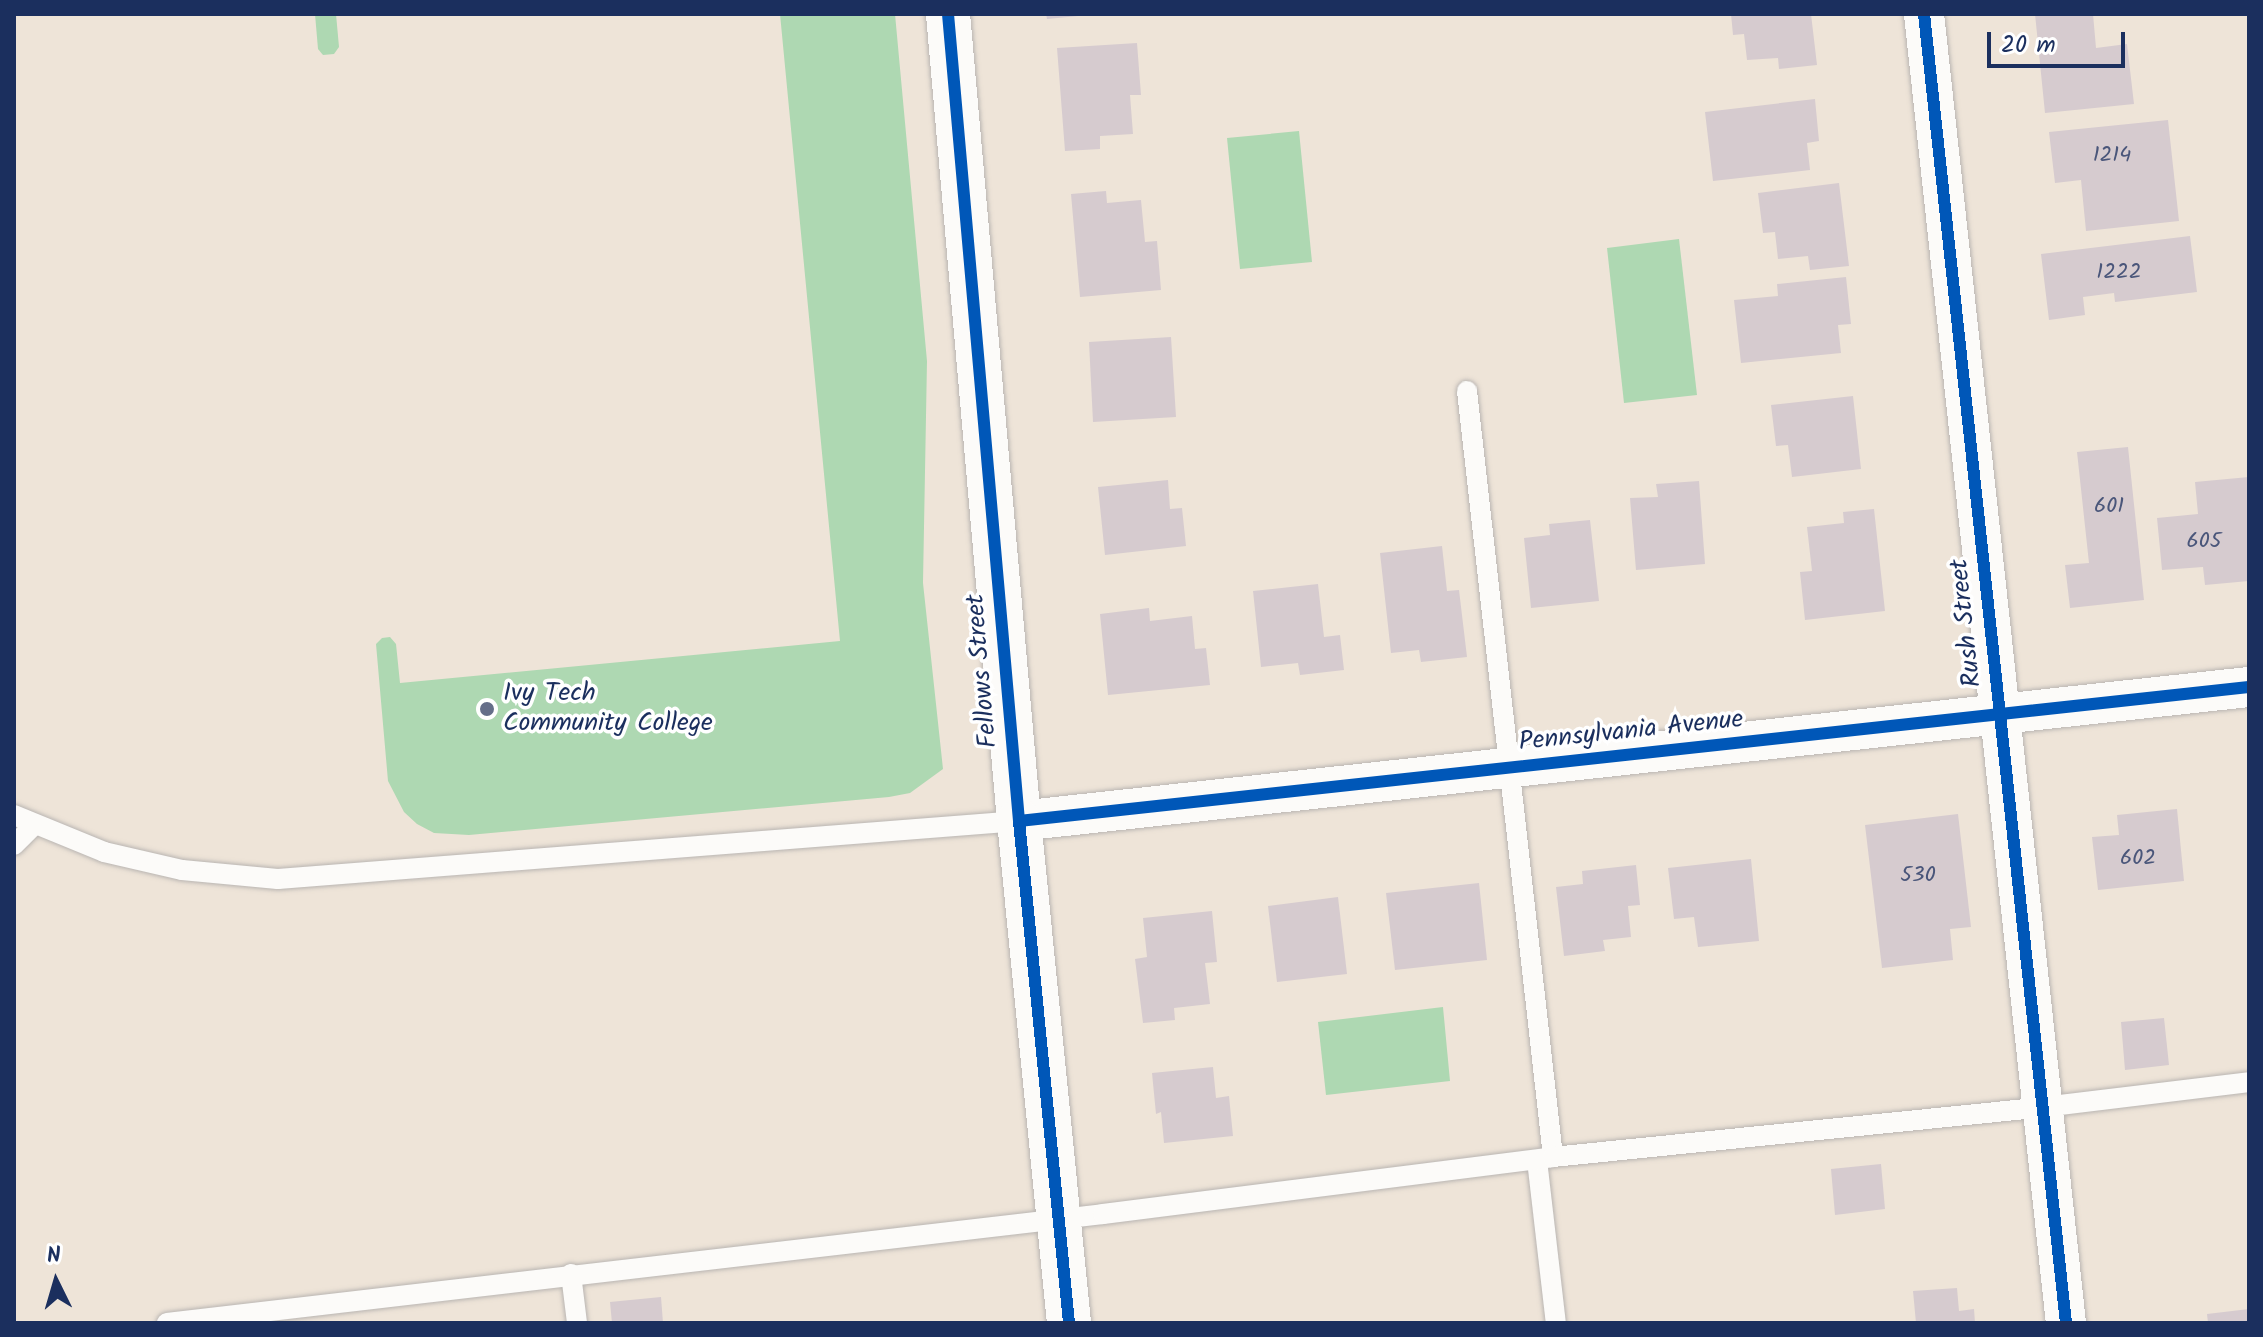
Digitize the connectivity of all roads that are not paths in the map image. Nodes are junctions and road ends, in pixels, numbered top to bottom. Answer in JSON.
{"nodes":[{"id":1,"x":948,"y":14,"type":"edge"},
{"id":2,"x":1924,"y":14,"type":"edge"},
{"id":3,"x":1467,"y":391,"type":"dead end"},
{"id":4,"x":2249,"y":687,"type":"edge"},
{"id":5,"x":1999,"y":715,"type":"junction"},
{"id":6,"x":1510,"y":767,"type":"junction"},
{"id":7,"x":14,"y":815,"type":"edge"},
{"id":8,"x":1019,"y":821,"type":"junction"},
{"id":9,"x":33,"y":826,"type":"junction"},
{"id":10,"x":14,"y":845,"type":"edge"},
{"id":11,"x":2249,"y":1082,"type":"edge"},
{"id":12,"x":2043,"y":1107,"type":"junction"},
{"id":13,"x":1545,"y":1159,"type":"junction"},
{"id":14,"x":1059,"y":1219,"type":"junction"},
{"id":15,"x":571,"y":1274,"type":"junction"},
{"id":16,"x":167,"y":1323,"type":"edge"},
{"id":17,"x":577,"y":1323,"type":"edge"},
{"id":18,"x":1069,"y":1323,"type":"edge"},
{"id":19,"x":1556,"y":1323,"type":"edge"},
{"id":20,"x":2066,"y":1323,"type":"edge"}],
"edges":[{"from":1,"to":8,"type":"street","name":"Fellows Street"},
{"from":2,"to":5,"type":"street","name":"Rush Street"},
{"from":3,"to":6,"type":"lane"},
{"from":4,"to":5,"type":"street","name":"Pennsylvania Avenue"},
{"from":5,"to":6,"type":"street","name":"Pennsylvania Avenue"},
{"from":5,"to":12,"type":"street","name":"Rush Street"},
{"from":6,"to":8,"type":"street","name":"Pennsylvania Avenue"},
{"from":6,"to":13,"type":"lane"},
{"from":7,"to":9,"type":"lane"},
{"from":8,"to":9,"type":"lane"},
{"from":8,"to":14,"type":"street","name":"Fellows Street"},
{"from":9,"to":10,"type":"lane"},
{"from":11,"to":12,"type":"lane"},
{"from":12,"to":13,"type":"lane"},
{"from":12,"to":20,"type":"street","name":"Rush Street"},
{"from":13,"to":14,"type":"lane"},
{"from":13,"to":19,"type":"lane"},
{"from":14,"to":15,"type":"lane"},
{"from":14,"to":18,"type":"street","name":"Fellows Street"},
{"from":15,"to":16,"type":"lane"},
{"from":15,"to":17,"type":"lane"}]}
